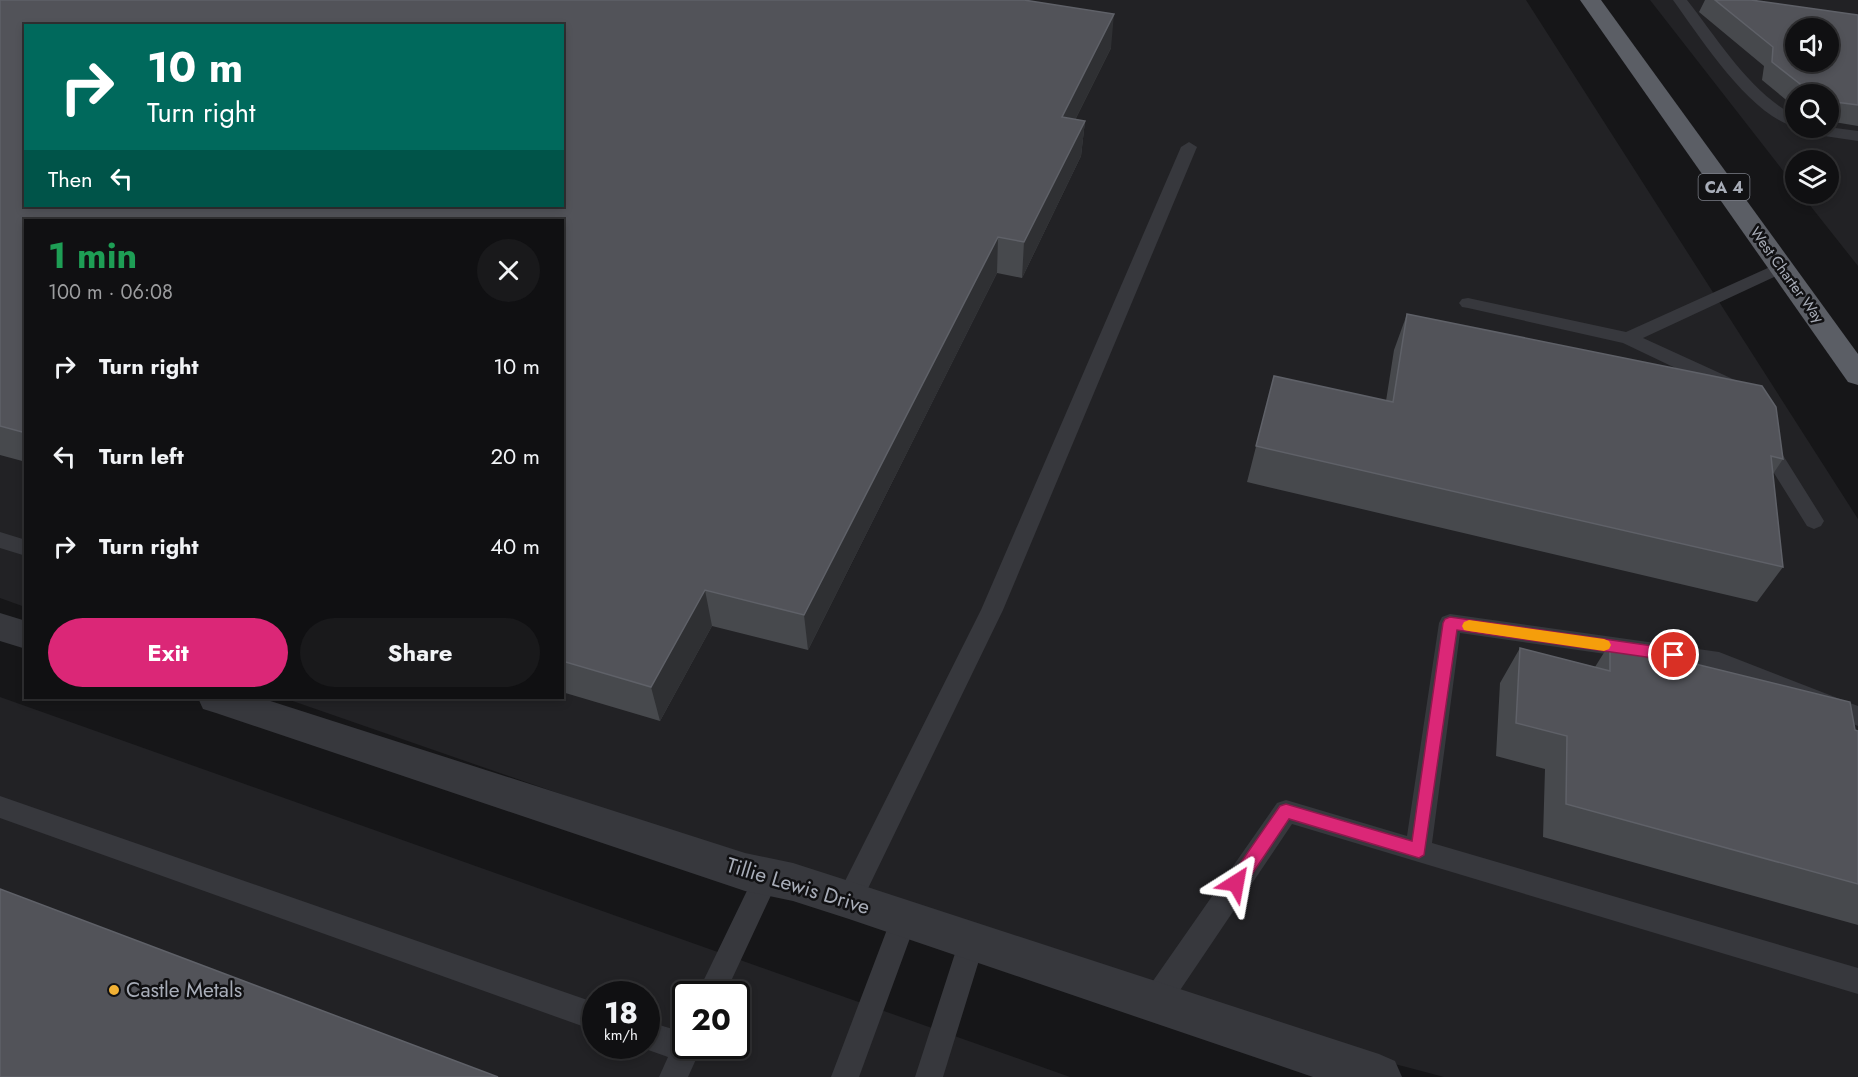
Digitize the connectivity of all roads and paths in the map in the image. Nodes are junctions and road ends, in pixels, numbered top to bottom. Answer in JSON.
{"nodes":[{"id":1,"x":1590,"y":0,"type":"edge"},
{"id":2,"x":1680,"y":0,"type":"edge"},
{"id":3,"x":1785,"y":116,"type":"edge"},
{"id":4,"x":1839,"y":133,"type":"edge"},
{"id":5,"x":1858,"y":136,"type":"edge"},
{"id":6,"x":1189,"y":147,"type":"dead end"},
{"id":7,"x":1781,"y":267,"type":"junction"},
{"id":8,"x":1468,"y":303,"type":"dead end"},
{"id":9,"x":1628,"y":338,"type":"junction"},
{"id":10,"x":1858,"y":375,"type":"edge"},
{"id":11,"x":1740,"y":403,"type":"edge"},
{"id":12,"x":1752,"y":423,"type":"edge"},
{"id":13,"x":1814,"y":521,"type":"dead end"},
{"id":14,"x":0,"y":540,"type":"edge"},
{"id":15,"x":24,"y":547,"type":"edge"},
{"id":16,"x":0,"y":627,"type":"edge"},
{"id":17,"x":24,"y":635,"type":"edge"},
{"id":18,"x":219,"y":699,"type":"edge"},
{"id":19,"x":1858,"y":716,"type":"edge"},
{"id":20,"x":0,"y":807,"type":"edge"},
{"id":21,"x":1419,"y":850,"type":"junction"},
{"id":22,"x":766,"y":876,"type":"junction"},
{"id":23,"x":849,"y":900,"type":"junction"},
{"id":24,"x":904,"y":919,"type":"junction"},
{"id":25,"x":972,"y":941,"type":"junction"},
{"id":26,"x":717,"y":981,"type":"edge"},
{"id":27,"x":1858,"y":981,"type":"edge"},
{"id":28,"x":1156,"y":1001,"type":"junction"},
{"id":29,"x":582,"y":1012,"type":"edge"},
{"id":30,"x":681,"y":1059,"type":"edge"},
{"id":31,"x":673,"y":1077,"type":"edge"},
{"id":32,"x":845,"y":1077,"type":"edge"},
{"id":33,"x":929,"y":1077,"type":"edge"},
{"id":34,"x":1379,"y":1077,"type":"edge"}],
"edges":[{"from":1,"to":7,"type":"highway","name":"West Charter Way","number":"CA 4"},
{"from":2,"to":3,"type":"lane"},
{"from":4,"to":5,"type":"lane"},
{"from":6,"to":23,"type":"lane"},
{"from":7,"to":9,"type":"lane"},
{"from":7,"to":10,"type":"highway","name":"West Charter Way","number":"CA 4"},
{"from":8,"to":9,"type":"lane"},
{"from":9,"to":11,"type":"lane"},
{"from":12,"to":13,"type":"lane"},
{"from":14,"to":15,"type":"lane"},
{"from":16,"to":17,"type":"street"},
{"from":18,"to":22,"type":"street","name":"Tillie Lewis Drive"},
{"from":19,"to":21,"type":"lane"},
{"from":20,"to":29,"type":"lane"},
{"from":21,"to":27,"type":"lane"},
{"from":21,"to":28,"type":"lane"},
{"from":22,"to":23,"type":"street","name":"Tillie Lewis Drive"},
{"from":22,"to":26,"type":"lane"},
{"from":23,"to":24,"type":"street","name":"Tillie Lewis Drive"},
{"from":24,"to":25,"type":"street","name":"Tillie Lewis Drive"},
{"from":24,"to":32,"type":"lane"},
{"from":25,"to":28,"type":"street","name":"Tillie Lewis Drive"},
{"from":25,"to":33,"type":"lane"},
{"from":28,"to":34,"type":"street","name":"Tillie Lewis Drive"},
{"from":30,"to":31,"type":"lane"}]}
